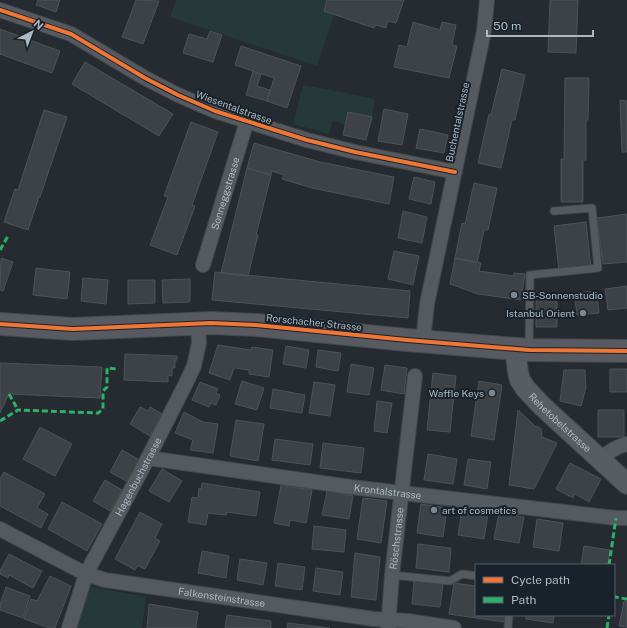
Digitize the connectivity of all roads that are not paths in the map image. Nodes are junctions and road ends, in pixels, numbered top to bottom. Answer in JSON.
{"nodes":[{"id":1,"x":487,"y":0,"type":"edge"},
{"id":2,"x":0,"y":10,"type":"edge"},
{"id":3,"x":247,"y":121,"type":"junction"},
{"id":4,"x":455,"y":172,"type":"junction"},
{"id":5,"x":554,"y":211,"type":"dead end"},
{"id":6,"x":203,"y":265,"type":"dead end"},
{"id":7,"x":0,"y":324,"type":"edge"},
{"id":8,"x":198,"y":324,"type":"junction"},
{"id":9,"x":423,"y":341,"type":"junction"},
{"id":10,"x":522,"y":349,"type":"junction"},
{"id":11,"x":627,"y":350,"type":"edge"},
{"id":12,"x":415,"y":376,"type":"dead end"},
{"id":13,"x":627,"y":444,"type":"edge"},
{"id":14,"x":148,"y":458,"type":"junction"},
{"id":15,"x":600,"y":460,"type":"junction"},
{"id":16,"x":627,"y":484,"type":"edge"},
{"id":17,"x":401,"y":492,"type":"junction"},
{"id":18,"x":627,"y":518,"type":"edge"},
{"id":19,"x":0,"y":529,"type":"edge"},
{"id":20,"x":86,"y":574,"type":"junction"},
{"id":21,"x":392,"y":575,"type":"junction"},
{"id":22,"x":475,"y":576,"type":"edge"},
{"id":23,"x":509,"y":616,"type":"edge"},
{"id":24,"x":388,"y":624,"type":"edge"},
{"id":25,"x":69,"y":628,"type":"edge"},
{"id":26,"x":454,"y":628,"type":"edge"},
{"id":27,"x":508,"y":628,"type":"edge"}],
"edges":[{"from":1,"to":4,"type":"street","name":"Buchentalstrasse"},
{"from":2,"to":3,"type":"street","name":"Wiesentalstrasse"},
{"from":3,"to":4,"type":"street","name":"Wiesentalstrasse"},
{"from":3,"to":6,"type":"street","name":"Sonneggstrasse"},
{"from":4,"to":9,"type":"street","name":"Buchentalstrasse"},
{"from":5,"to":10,"type":"lane"},
{"from":7,"to":8,"type":"main road","name":"Rorschacher Strasse"},
{"from":8,"to":9,"type":"main road","name":"Rorschacher Strasse"},
{"from":8,"to":14,"type":"street","name":"Hagenbuchstrasse"},
{"from":9,"to":10,"type":"main road","name":"Rorschacher Strasse"},
{"from":10,"to":11,"type":"main road","name":"Rorschacher Strasse"},
{"from":10,"to":15,"type":"street","name":"Rehetobelstrasse"},
{"from":12,"to":17,"type":"street","name":"Röschstrasse"},
{"from":13,"to":15,"type":"street"},
{"from":14,"to":17,"type":"street","name":"Krontalstrasse"},
{"from":14,"to":20,"type":"street","name":"Hagenbuchstrasse"},
{"from":15,"to":16,"type":"street","name":"Rehetobelstrasse"},
{"from":17,"to":18,"type":"street","name":"Krontalstrasse"},
{"from":17,"to":21,"type":"street","name":"Röschstrasse"},
{"from":19,"to":20,"type":"street","name":"Falkensteinstrasse"},
{"from":20,"to":24,"type":"street","name":"Falkensteinstrasse"},
{"from":20,"to":25,"type":"street","name":"Hagenbuchstrasse"},
{"from":21,"to":22,"type":"lane"},
{"from":21,"to":24,"type":"street","name":"Röschstrasse"},
{"from":23,"to":27,"type":"lane"},
{"from":24,"to":26,"type":"street","name":"Falkensteinstrasse"}]}
